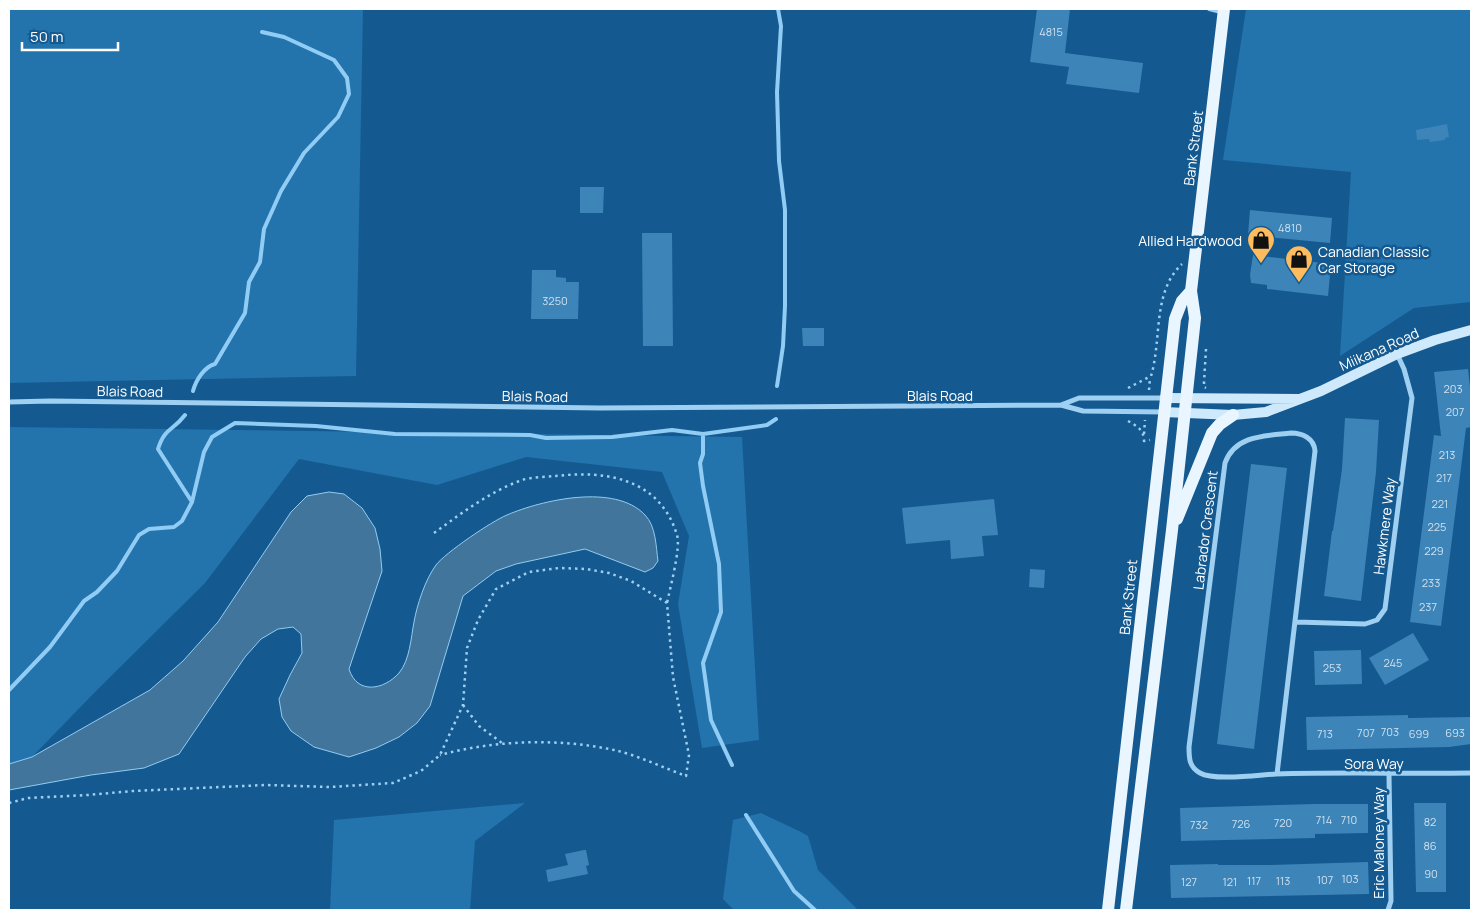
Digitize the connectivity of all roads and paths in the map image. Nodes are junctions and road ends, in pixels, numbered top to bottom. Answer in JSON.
{"nodes":[{"id":1,"x":1209,"y":9,"type":"edge"},
{"id":2,"x":1224,"y":11,"type":"edge"},
{"id":3,"x":1196,"y":252,"type":"junction"},
{"id":4,"x":1191,"y":291,"type":"junction"},
{"id":5,"x":1471,"y":330,"type":"edge"},
{"id":6,"x":1206,"y":347,"type":"dead end"},
{"id":7,"x":1397,"y":354,"type":"junction"},
{"id":8,"x":1210,"y":389,"type":"dead end"},
{"id":9,"x":1110,"y":398,"type":"junction"},
{"id":10,"x":1165,"y":398,"type":"junction"},
{"id":11,"x":1185,"y":399,"type":"junction"},
{"id":12,"x":1299,"y":399,"type":"junction"},
{"id":13,"x":9,"y":402,"type":"edge"},
{"id":14,"x":1061,"y":405,"type":"junction"},
{"id":15,"x":1105,"y":412,"type":"junction"},
{"id":16,"x":1164,"y":412,"type":"junction"},
{"id":17,"x":1184,"y":413,"type":"junction"},
{"id":18,"x":1233,"y":415,"type":"junction"},
{"id":19,"x":1144,"y":441,"type":"dead end"},
{"id":20,"x":1172,"y":530,"type":"junction"},
{"id":21,"x":434,"y":533,"type":"dead end"},
{"id":22,"x":667,"y":602,"type":"junction"},
{"id":23,"x":1296,"y":622,"type":"junction"},
{"id":24,"x":463,"y":705,"type":"junction"},
{"id":25,"x":502,"y":743,"type":"junction"},
{"id":26,"x":440,"y":755,"type":"junction"},
{"id":27,"x":1471,"y":773,"type":"edge"},
{"id":28,"x":1277,"y":774,"type":"junction"},
{"id":29,"x":1389,"y":774,"type":"junction"},
{"id":30,"x":9,"y":803,"type":"edge"},
{"id":31,"x":1108,"y":910,"type":"edge"},
{"id":32,"x":1126,"y":910,"type":"edge"},
{"id":33,"x":1388,"y":910,"type":"edge"}],
"edges":[{"from":1,"to":2,"type":"lane"},
{"from":2,"to":3,"type":"main road","name":"Bank Street"},
{"from":3,"to":4,"type":"main road","name":"Bank Street"},
{"from":3,"to":9,"type":"path"},
{"from":4,"to":10,"type":"main road","name":"Bank Street"},
{"from":4,"to":11,"type":"main road","name":"Bank Street"},
{"from":5,"to":7,"type":"street","name":"Miikana Road"},
{"from":6,"to":8,"type":"path"},
{"from":7,"to":12,"type":"street","name":"Miikana Road"},
{"from":7,"to":23,"type":"street","name":"Hawkmere Way"},
{"from":9,"to":10,"type":"street","name":"Blais Road"},
{"from":9,"to":14,"type":"street","name":"Blais Road"},
{"from":10,"to":11,"type":"street","name":"Miikana Road"},
{"from":10,"to":16,"type":"main road","name":"Bank Street"},
{"from":11,"to":12,"type":"street","name":"Miikana Road"},
{"from":11,"to":17,"type":"main road","name":"Bank Street"},
{"from":12,"to":18,"type":"street","name":"Miikana Road"},
{"from":13,"to":14,"type":"street","name":"Blais Road"},
{"from":14,"to":15,"type":"street","name":"Blais Road"},
{"from":15,"to":16,"type":"street","name":"Blais Road"},
{"from":15,"to":19,"type":"path"},
{"from":16,"to":17,"type":"street","name":"Miikana Road"},
{"from":16,"to":31,"type":"main road","name":"Bank Street"},
{"from":17,"to":18,"type":"street","name":"Miikana Road"},
{"from":17,"to":20,"type":"main road","name":"Bank Street"},
{"from":18,"to":20,"type":"main road"},
{"from":20,"to":32,"type":"main road","name":"Bank Street"},
{"from":21,"to":22,"type":"path"},
{"from":22,"to":24,"type":"path"},
{"from":22,"to":25,"type":"path"},
{"from":23,"to":28,"type":"street","name":"Labrador Crescent"},
{"from":23,"to":28,"type":"street","name":"Labrador Crescent"},
{"from":24,"to":25,"type":"path"},
{"from":24,"to":26,"type":"path"},
{"from":25,"to":26,"type":"path"},
{"from":26,"to":30,"type":"path"},
{"from":27,"to":29,"type":"street","name":"Sora Way"},
{"from":28,"to":29,"type":"street","name":"Sora Way"},
{"from":29,"to":33,"type":"street","name":"Eric Maloney Way"}]}
